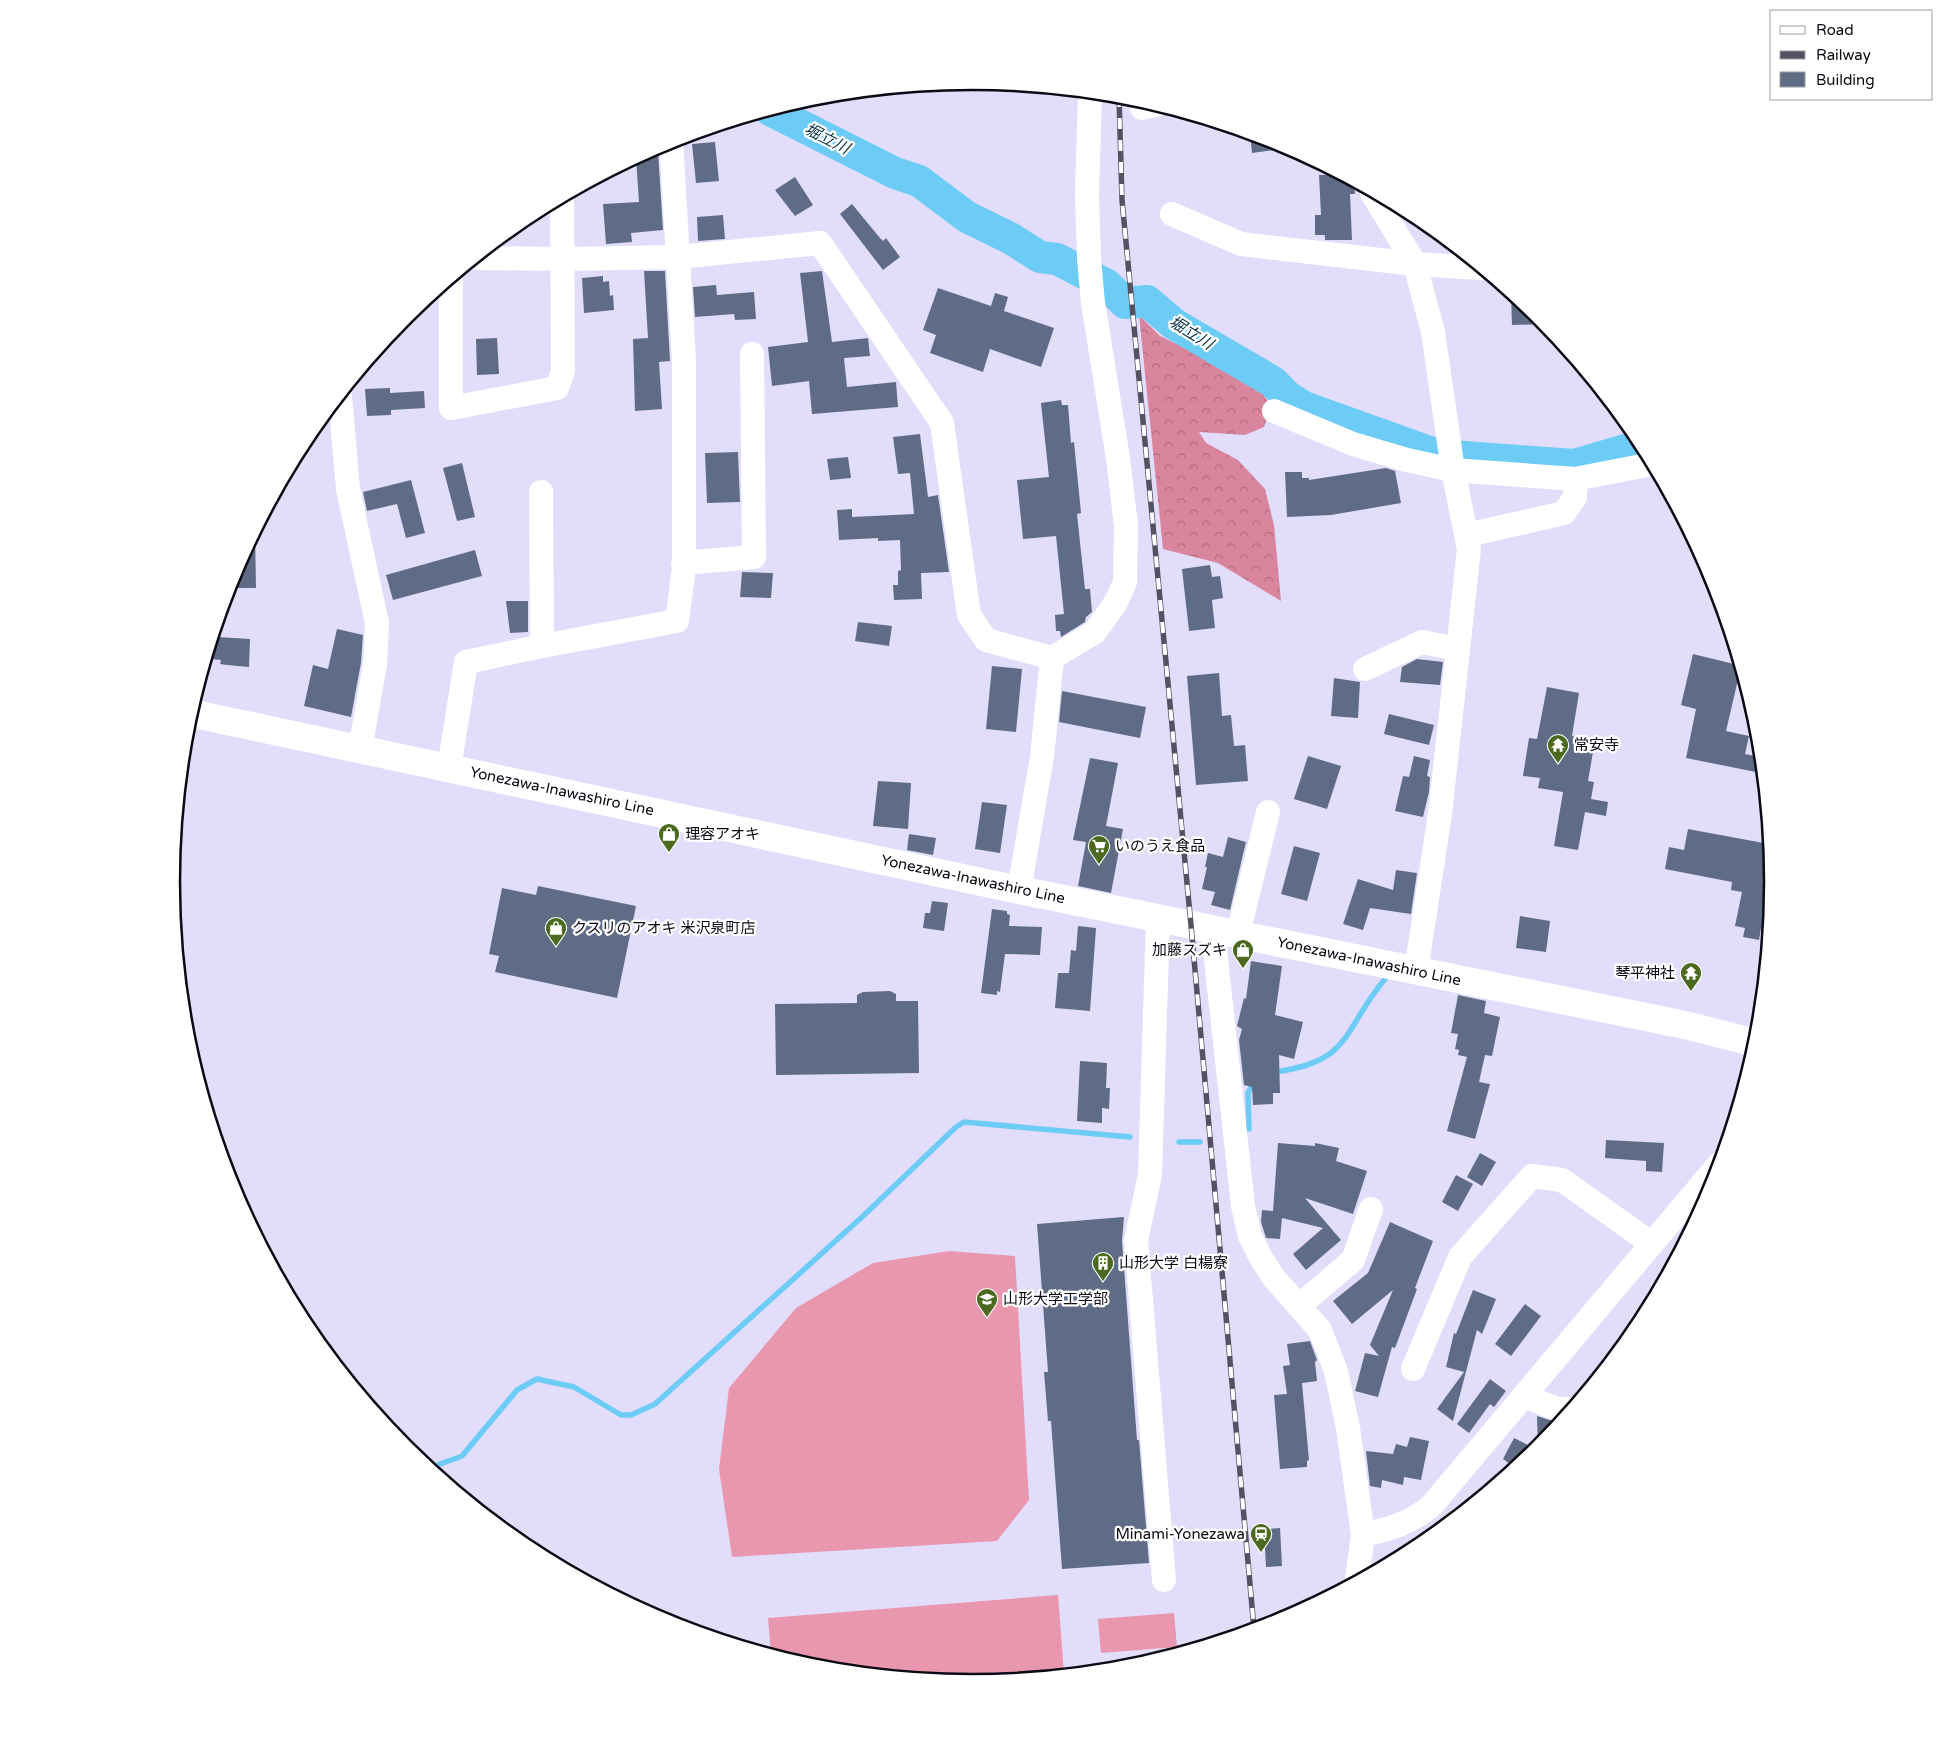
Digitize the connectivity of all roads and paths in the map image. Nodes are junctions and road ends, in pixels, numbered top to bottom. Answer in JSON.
{"nodes":[{"id":1,"x":1090,"y":99,"type":"edge"},
{"id":2,"x":672,"y":149,"type":"edge"},
{"id":3,"x":1377,"y":202,"type":"edge"},
{"id":4,"x":562,"y":204,"type":"edge"},
{"id":5,"x":1172,"y":214,"type":"dead end"},
{"id":6,"x":678,"y":257,"type":"junction"},
{"id":7,"x":484,"y":258,"type":"edge"},
{"id":8,"x":564,"y":259,"type":"junction"},
{"id":9,"x":1415,"y":264,"type":"junction"},
{"id":10,"x":1470,"y":267,"type":"edge"},
{"id":11,"x":451,"y":285,"type":"edge"},
{"id":12,"x":752,"y":354,"type":"dead end"},
{"id":13,"x":341,"y":403,"type":"edge"},
{"id":14,"x":1274,"y":411,"type":"dead end"},
{"id":15,"x":1644,"y":465,"type":"edge"},
{"id":16,"x":1453,"y":466,"type":"junction"},
{"id":17,"x":1575,"y":479,"type":"junction"},
{"id":18,"x":541,"y":492,"type":"dead end"},
{"id":19,"x":1467,"y":535,"type":"junction"},
{"id":20,"x":684,"y":563,"type":"junction"},
{"id":21,"x":542,"y":646,"type":"junction"},
{"id":22,"x":1457,"y":649,"type":"junction"},
{"id":23,"x":1052,"y":658,"type":"junction"},
{"id":24,"x":1365,"y":669,"type":"dead end"},
{"id":25,"x":198,"y":715,"type":"edge"},
{"id":26,"x":360,"y":749,"type":"junction"},
{"id":27,"x":449,"y":768,"type":"junction"},
{"id":28,"x":1268,"y":812,"type":"dead end"},
{"id":29,"x":1019,"y":890,"type":"junction"},
{"id":30,"x":1158,"y":918,"type":"junction"},
{"id":31,"x":1227,"y":932,"type":"junction"},
{"id":32,"x":1416,"y":971,"type":"junction"},
{"id":33,"x":1747,"y":1041,"type":"edge"},
{"id":34,"x":1704,"y":1182,"type":"edge"},
{"id":35,"x":1371,"y":1209,"type":"dead end"},
{"id":36,"x":1652,"y":1244,"type":"junction"},
{"id":37,"x":1299,"y":1306,"type":"junction"},
{"id":38,"x":1413,"y":1368,"type":"dead end"},
{"id":39,"x":1524,"y":1396,"type":"junction"},
{"id":40,"x":1562,"y":1409,"type":"edge"},
{"id":41,"x":1363,"y":1535,"type":"junction"},
{"id":42,"x":1358,"y":1573,"type":"edge"},
{"id":43,"x":1164,"y":1580,"type":"dead end"}],
"edges":[{"from":1,"to":23,"type":"street"},
{"from":2,"to":6,"type":"street"},
{"from":3,"to":9,"type":"street"},
{"from":4,"to":8,"type":"street"},
{"from":5,"to":9,"type":"street"},
{"from":6,"to":8,"type":"street"},
{"from":6,"to":20,"type":"street"},
{"from":6,"to":23,"type":"street"},
{"from":7,"to":8,"type":"street"},
{"from":8,"to":11,"type":"street"},
{"from":9,"to":10,"type":"street"},
{"from":9,"to":16,"type":"street"},
{"from":12,"to":20,"type":"street"},
{"from":13,"to":26,"type":"street"},
{"from":14,"to":16,"type":"street"},
{"from":15,"to":17,"type":"street"},
{"from":16,"to":17,"type":"street"},
{"from":16,"to":19,"type":"street"},
{"from":17,"to":19,"type":"street"},
{"from":18,"to":21,"type":"street"},
{"from":19,"to":22,"type":"street"},
{"from":20,"to":21,"type":"street"},
{"from":21,"to":27,"type":"street"},
{"from":22,"to":24,"type":"street"},
{"from":22,"to":32,"type":"street"},
{"from":23,"to":29,"type":"street"},
{"from":25,"to":26,"type":"main road","name":"Yonezawa-Inawashiro Line"},
{"from":26,"to":27,"type":"main road","name":"Yonezawa-Inawashiro Line"},
{"from":27,"to":29,"type":"main road","name":"Yonezawa-Inawashiro Line"},
{"from":28,"to":31,"type":"street"},
{"from":29,"to":30,"type":"main road","name":"Yonezawa-Inawashiro Line"},
{"from":30,"to":31,"type":"main road","name":"Yonezawa-Inawashiro Line"},
{"from":30,"to":43,"type":"street"},
{"from":31,"to":32,"type":"main road","name":"Yonezawa-Inawashiro Line"},
{"from":31,"to":37,"type":"street"},
{"from":32,"to":33,"type":"main road","name":"Yonezawa-Inawashiro Line"},
{"from":34,"to":36,"type":"street"},
{"from":35,"to":37,"type":"street"},
{"from":36,"to":38,"type":"street"},
{"from":36,"to":39,"type":"street"},
{"from":37,"to":41,"type":"street"},
{"from":39,"to":40,"type":"street"},
{"from":39,"to":41,"type":"street"},
{"from":41,"to":42,"type":"street"}]}
